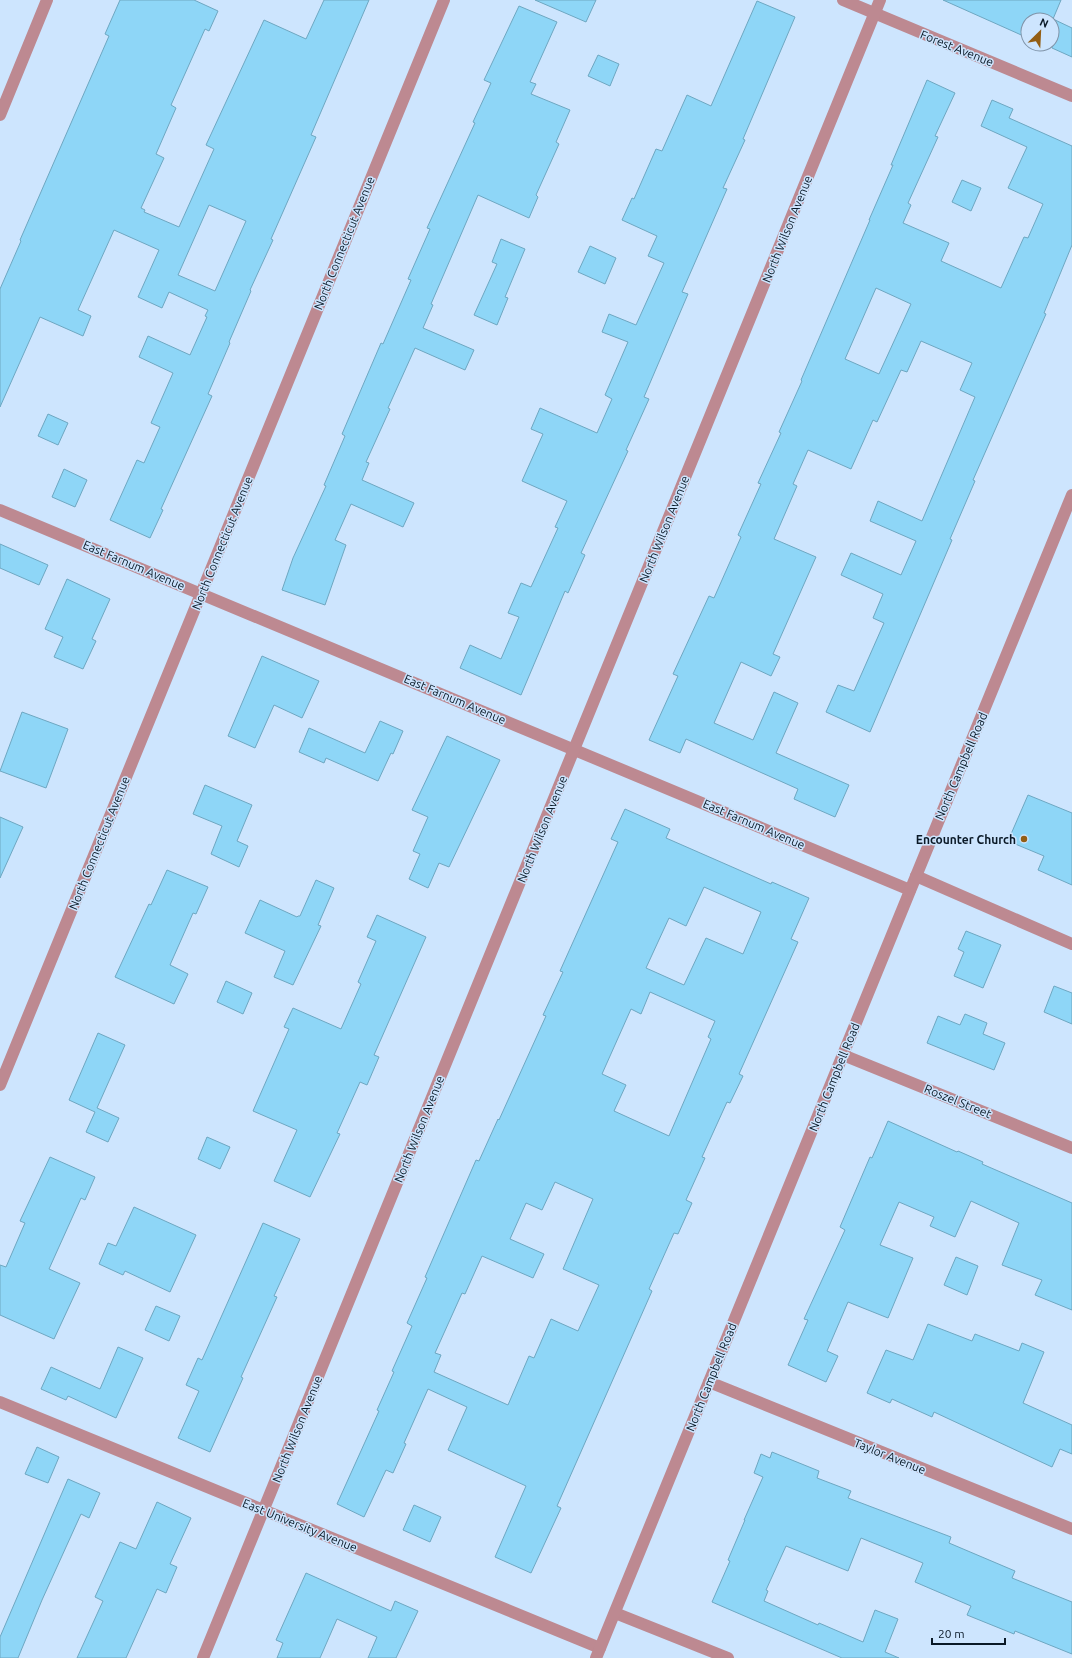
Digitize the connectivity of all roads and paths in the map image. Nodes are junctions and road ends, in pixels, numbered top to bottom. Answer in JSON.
{"nodes":[{"id":1,"x":47,"y":0,"type":"edge"},
{"id":2,"x":444,"y":0,"type":"edge"},
{"id":3,"x":843,"y":0,"type":"edge"},
{"id":4,"x":880,"y":0,"type":"edge"},
{"id":5,"x":875,"y":13,"type":"junction"},
{"id":6,"x":1072,"y":96,"type":"edge"},
{"id":7,"x":0,"y":115,"type":"edge"},
{"id":8,"x":1072,"y":496,"type":"edge"},
{"id":9,"x":0,"y":510,"type":"edge"},
{"id":10,"x":201,"y":594,"type":"junction"},
{"id":11,"x":574,"y":749,"type":"junction"},
{"id":12,"x":916,"y":876,"type":"junction"},
{"id":13,"x":910,"y":890,"type":"junction"},
{"id":14,"x":1072,"y":944,"type":"edge"},
{"id":15,"x":843,"y":1055,"type":"junction"},
{"id":16,"x":0,"y":1085,"type":"edge"},
{"id":17,"x":1072,"y":1148,"type":"edge"},
{"id":18,"x":709,"y":1382,"type":"junction"},
{"id":19,"x":0,"y":1402,"type":"edge"},
{"id":20,"x":263,"y":1510,"type":"junction"},
{"id":21,"x":1072,"y":1530,"type":"edge"},
{"id":22,"x":615,"y":1613,"type":"junction"},
{"id":23,"x":598,"y":1653,"type":"edge"},
{"id":24,"x":203,"y":1658,"type":"edge"},
{"id":25,"x":728,"y":1658,"type":"edge"}],
"edges":[{"from":1,"to":7,"type":"street"},
{"from":2,"to":10,"type":"street","name":"North Connecticut Avenue"},
{"from":3,"to":5,"type":"street","name":"Forest Avenue"},
{"from":4,"to":5,"type":"street","name":"North Wilson Avenue"},
{"from":5,"to":6,"type":"street","name":"Forest Avenue"},
{"from":5,"to":11,"type":"street","name":"North Wilson Avenue"},
{"from":8,"to":12,"type":"street","name":"North Campbell Road"},
{"from":9,"to":10,"type":"street","name":"East Farnum Avenue"},
{"from":10,"to":11,"type":"street","name":"East Farnum Avenue"},
{"from":10,"to":16,"type":"street","name":"North Connecticut Avenue"},
{"from":11,"to":13,"type":"street","name":"East Farnum Avenue"},
{"from":11,"to":20,"type":"street","name":"North Wilson Avenue"},
{"from":12,"to":13,"type":"street","name":"North Campbell Road"},
{"from":12,"to":14,"type":"street"},
{"from":13,"to":15,"type":"street","name":"North Campbell Road"},
{"from":15,"to":17,"type":"street","name":"Roszel Street"},
{"from":15,"to":18,"type":"street","name":"North Campbell Road"},
{"from":18,"to":21,"type":"street","name":"Taylor Avenue"},
{"from":18,"to":22,"type":"street","name":"North Campbell Road"},
{"from":19,"to":20,"type":"street","name":"East University Avenue"},
{"from":20,"to":23,"type":"street","name":"East University Avenue"},
{"from":20,"to":24,"type":"street","name":"North Wilson Avenue"},
{"from":22,"to":23,"type":"street","name":"North Campbell Road"},
{"from":22,"to":25,"type":"street"}]}
